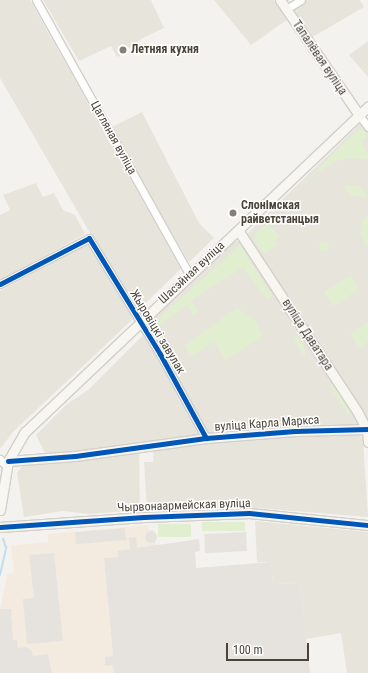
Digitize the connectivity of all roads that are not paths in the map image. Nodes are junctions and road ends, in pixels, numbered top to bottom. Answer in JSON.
{"nodes":[{"id":1,"x":36,"y":0,"type":"edge"},
{"id":2,"x":280,"y":0,"type":"edge"},
{"id":3,"x":301,"y":0,"type":"edge"},
{"id":4,"x":286,"y":9,"type":"junction"},
{"id":5,"x":368,"y":107,"type":"edge"},
{"id":6,"x":359,"y":115,"type":"junction"},
{"id":7,"x":368,"y":127,"type":"edge"},
{"id":8,"x":238,"y":230,"type":"junction"},
{"id":9,"x":190,"y":275,"type":"junction"},
{"id":10,"x":0,"y":284,"type":"edge"},
{"id":11,"x":140,"y":322,"type":"junction"},
{"id":12,"x":368,"y":429,"type":"edge"},
{"id":13,"x":206,"y":438,"type":"junction"},
{"id":14,"x":368,"y":442,"type":"edge"},
{"id":15,"x":3,"y":462,"type":"edge"},
{"id":16,"x":0,"y":510,"type":"edge"},
{"id":17,"x":368,"y":525,"type":"edge"},
{"id":18,"x":0,"y":527,"type":"edge"}],
"edges":[{"from":1,"to":9,"type":"street","name":"Цагляная вуліца"},
{"from":2,"to":4,"type":"main road","name":"Тапалёвая вуліца"},
{"from":3,"to":4,"type":"street"},
{"from":4,"to":6,"type":"main road","name":"Тапалёвая вуліца"},
{"from":5,"to":6,"type":"main road","name":"Шасэйная вуліца"},
{"from":6,"to":7,"type":"street"},
{"from":6,"to":8,"type":"main road","name":"Шасэйная вуліца"},
{"from":8,"to":9,"type":"main road","name":"Шасэйная вуліца"},
{"from":8,"to":12,"type":"main road","name":"вуліца Даватара"},
{"from":9,"to":11,"type":"main road","name":"Шасэйная вуліца"},
{"from":10,"to":11,"type":"street","name":"Жыровіцкі завулак"},
{"from":11,"to":13,"type":"street","name":"Жыровіцкі завулак"},
{"from":11,"to":15,"type":"main road","name":"Шасэйная вуліца"},
{"from":12,"to":13,"type":"main road","name":"вуліца Карла Маркса"},
{"from":12,"to":14,"type":"main road","name":"вуліца Даватара"},
{"from":13,"to":15,"type":"main road","name":"вуліца Карла Маркса"},
{"from":15,"to":16,"type":"main road","name":"Шасэйная вуліца"},
{"from":17,"to":18,"type":"main road","name":"Чырвонаармейская вуліца"}]}
